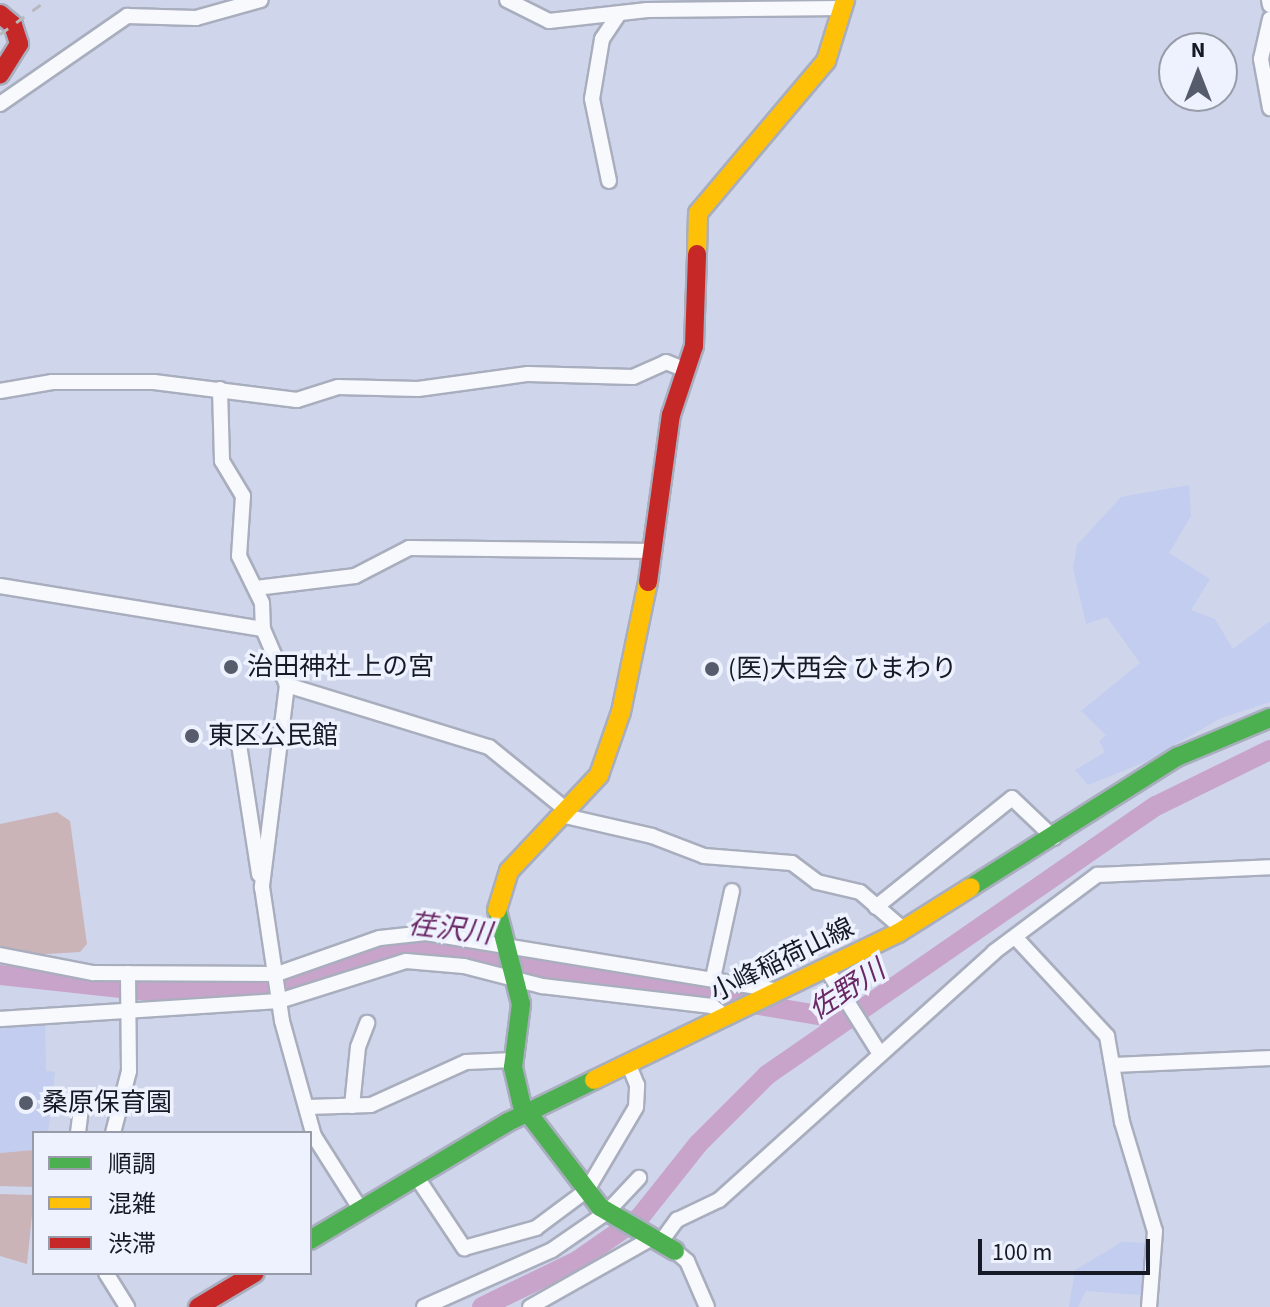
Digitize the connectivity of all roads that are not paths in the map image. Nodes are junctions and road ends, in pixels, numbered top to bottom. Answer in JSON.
{"nodes":[{"id":1,"x":261,"y":0,"type":"edge"},
{"id":2,"x":507,"y":0,"type":"edge"},
{"id":3,"x":844,"y":4,"type":"edge"},
{"id":4,"x":650,"y":5,"type":"edge"},
{"id":5,"x":0,"y":14,"type":"edge"},
{"id":6,"x":619,"y":14,"type":"junction"},
{"id":7,"x":1270,"y":19,"type":"edge"},
{"id":8,"x":0,"y":74,"type":"edge"},
{"id":9,"x":0,"y":104,"type":"edge"},
{"id":10,"x":1270,"y":108,"type":"edge"},
{"id":11,"x":609,"y":181,"type":"dead end"},
{"id":12,"x":686,"y":370,"type":"junction"},
{"id":13,"x":220,"y":389,"type":"junction"},
{"id":14,"x":0,"y":391,"type":"edge"},
{"id":15,"x":654,"y":551,"type":"junction"},
{"id":16,"x":0,"y":586,"type":"edge"},
{"id":17,"x":256,"y":588,"type":"junction"},
{"id":18,"x":263,"y":629,"type":"junction"},
{"id":19,"x":287,"y":685,"type":"junction"},
{"id":20,"x":1270,"y":718,"type":"edge"},
{"id":21,"x":238,"y":738,"type":"dead end"},
{"id":22,"x":567,"y":814,"type":"junction"},
{"id":23,"x":1054,"y":838,"type":"junction"},
{"id":24,"x":1270,"y":867,"type":"edge"},
{"id":25,"x":262,"y":887,"type":"junction"},
{"id":26,"x":732,"y":891,"type":"dead end"},
{"id":27,"x":876,"y":907,"type":"junction"},
{"id":28,"x":904,"y":930,"type":"junction"},
{"id":29,"x":1016,"y":938,"type":"junction"},
{"id":30,"x":501,"y":949,"type":"junction"},
{"id":31,"x":0,"y":955,"type":"edge"},
{"id":32,"x":826,"y":968,"type":"junction"},
{"id":33,"x":128,"y":975,"type":"junction"},
{"id":34,"x":277,"y":976,"type":"junction"},
{"id":35,"x":511,"y":977,"type":"junction"},
{"id":36,"x":713,"y":978,"type":"junction"},
{"id":37,"x":773,"y":992,"type":"junction"},
{"id":38,"x":279,"y":1000,"type":"junction"},
{"id":39,"x":127,"y":1007,"type":"junction"},
{"id":40,"x":734,"y":1013,"type":"junction"},
{"id":41,"x":0,"y":1019,"type":"edge"},
{"id":42,"x":367,"y":1023,"type":"dead end"},
{"id":43,"x":880,"y":1054,"type":"junction"},
{"id":44,"x":1270,"y":1058,"type":"edge"},
{"id":45,"x":514,"y":1060,"type":"junction"},
{"id":46,"x":628,"y":1063,"type":"junction"},
{"id":47,"x":1115,"y":1065,"type":"junction"},
{"id":48,"x":82,"y":1099,"type":"dead end"},
{"id":49,"x":352,"y":1106,"type":"junction"},
{"id":50,"x":307,"y":1107,"type":"junction"},
{"id":51,"x":526,"y":1113,"type":"junction"},
{"id":52,"x":78,"y":1131,"type":"edge"},
{"id":53,"x":114,"y":1131,"type":"edge"},
{"id":54,"x":311,"y":1131,"type":"edge"},
{"id":55,"x":312,"y":1137,"type":"edge"},
{"id":56,"x":416,"y":1176,"type":"junction"},
{"id":57,"x":639,"y":1178,"type":"dead end"},
{"id":58,"x":587,"y":1190,"type":"junction"},
{"id":59,"x":361,"y":1210,"type":"junction"},
{"id":60,"x":608,"y":1213,"type":"junction"},
{"id":61,"x":312,"y":1239,"type":"edge"},
{"id":62,"x":658,"y":1242,"type":"junction"},
{"id":63,"x":107,"y":1275,"type":"edge"},
{"id":64,"x":252,"y":1275,"type":"edge"},
{"id":65,"x":127,"y":1307,"type":"edge"},
{"id":66,"x":198,"y":1307,"type":"edge"},
{"id":67,"x":424,"y":1307,"type":"edge"},
{"id":68,"x":530,"y":1307,"type":"edge"},
{"id":69,"x":707,"y":1307,"type":"edge"},
{"id":70,"x":1149,"y":1307,"type":"edge"}],
"edges":[{"from":1,"to":9,"type":"street"},
{"from":2,"to":6,"type":"street"},
{"from":3,"to":4,"type":"street"},
{"from":3,"to":12,"type":"street"},
{"from":4,"to":6,"type":"street"},
{"from":5,"to":8,"type":"street"},
{"from":6,"to":11,"type":"street"},
{"from":7,"to":10,"type":"street"},
{"from":12,"to":13,"type":"street"},
{"from":12,"to":15,"type":"street"},
{"from":13,"to":14,"type":"street"},
{"from":13,"to":17,"type":"street"},
{"from":15,"to":17,"type":"street"},
{"from":15,"to":22,"type":"street"},
{"from":16,"to":18,"type":"street"},
{"from":17,"to":18,"type":"street"},
{"from":18,"to":19,"type":"street"},
{"from":19,"to":22,"type":"street"},
{"from":19,"to":25,"type":"street"},
{"from":20,"to":23,"type":"street","name":"小峰稲荷山線"},
{"from":21,"to":25,"type":"street"},
{"from":22,"to":27,"type":"street"},
{"from":22,"to":30,"type":"street"},
{"from":23,"to":27,"type":"street"},
{"from":23,"to":28,"type":"street","name":"小峰稲荷山線"},
{"from":24,"to":29,"type":"street"},
{"from":25,"to":34,"type":"street"},
{"from":26,"to":36,"type":"street"},
{"from":27,"to":28,"type":"street"},
{"from":28,"to":32,"type":"street","name":"小峰稲荷山線"},
{"from":29,"to":43,"type":"street"},
{"from":29,"to":47,"type":"street"},
{"from":30,"to":34,"type":"street"},
{"from":30,"to":35,"type":"street"},
{"from":30,"to":36,"type":"street"},
{"from":31,"to":33,"type":"street"},
{"from":32,"to":37,"type":"street","name":"小峰稲荷山線"},
{"from":32,"to":43,"type":"street"},
{"from":33,"to":34,"type":"street"},
{"from":33,"to":39,"type":"street"},
{"from":34,"to":38,"type":"street"},
{"from":35,"to":38,"type":"street"},
{"from":35,"to":40,"type":"street"},
{"from":35,"to":45,"type":"street"},
{"from":36,"to":37,"type":"street"},
{"from":37,"to":40,"type":"street","name":"小峰稲荷山線"},
{"from":38,"to":39,"type":"street"},
{"from":38,"to":50,"type":"street"},
{"from":39,"to":41,"type":"street"},
{"from":39,"to":53,"type":"street"},
{"from":40,"to":46,"type":"street","name":"小峰稲荷山線"},
{"from":42,"to":49,"type":"street"},
{"from":43,"to":62,"type":"street"},
{"from":44,"to":47,"type":"street"},
{"from":45,"to":49,"type":"street"},
{"from":45,"to":51,"type":"street"},
{"from":46,"to":51,"type":"street","name":"小峰稲荷山線"},
{"from":46,"to":58,"type":"street"},
{"from":47,"to":70,"type":"street"},
{"from":48,"to":52,"type":"street"},
{"from":49,"to":50,"type":"street"},
{"from":50,"to":54,"type":"street"},
{"from":51,"to":56,"type":"street","name":"小峰稲荷山線"},
{"from":51,"to":58,"type":"street"},
{"from":55,"to":59,"type":"street"},
{"from":56,"to":58,"type":"street"},
{"from":56,"to":59,"type":"street","name":"小峰稲荷山線"},
{"from":57,"to":60,"type":"street"},
{"from":58,"to":60,"type":"street"},
{"from":59,"to":61,"type":"street","name":"小峰稲荷山線"},
{"from":60,"to":62,"type":"street"},
{"from":60,"to":67,"type":"street"},
{"from":62,"to":68,"type":"street"},
{"from":62,"to":69,"type":"street"},
{"from":63,"to":65,"type":"street"},
{"from":64,"to":66,"type":"street"}]}
